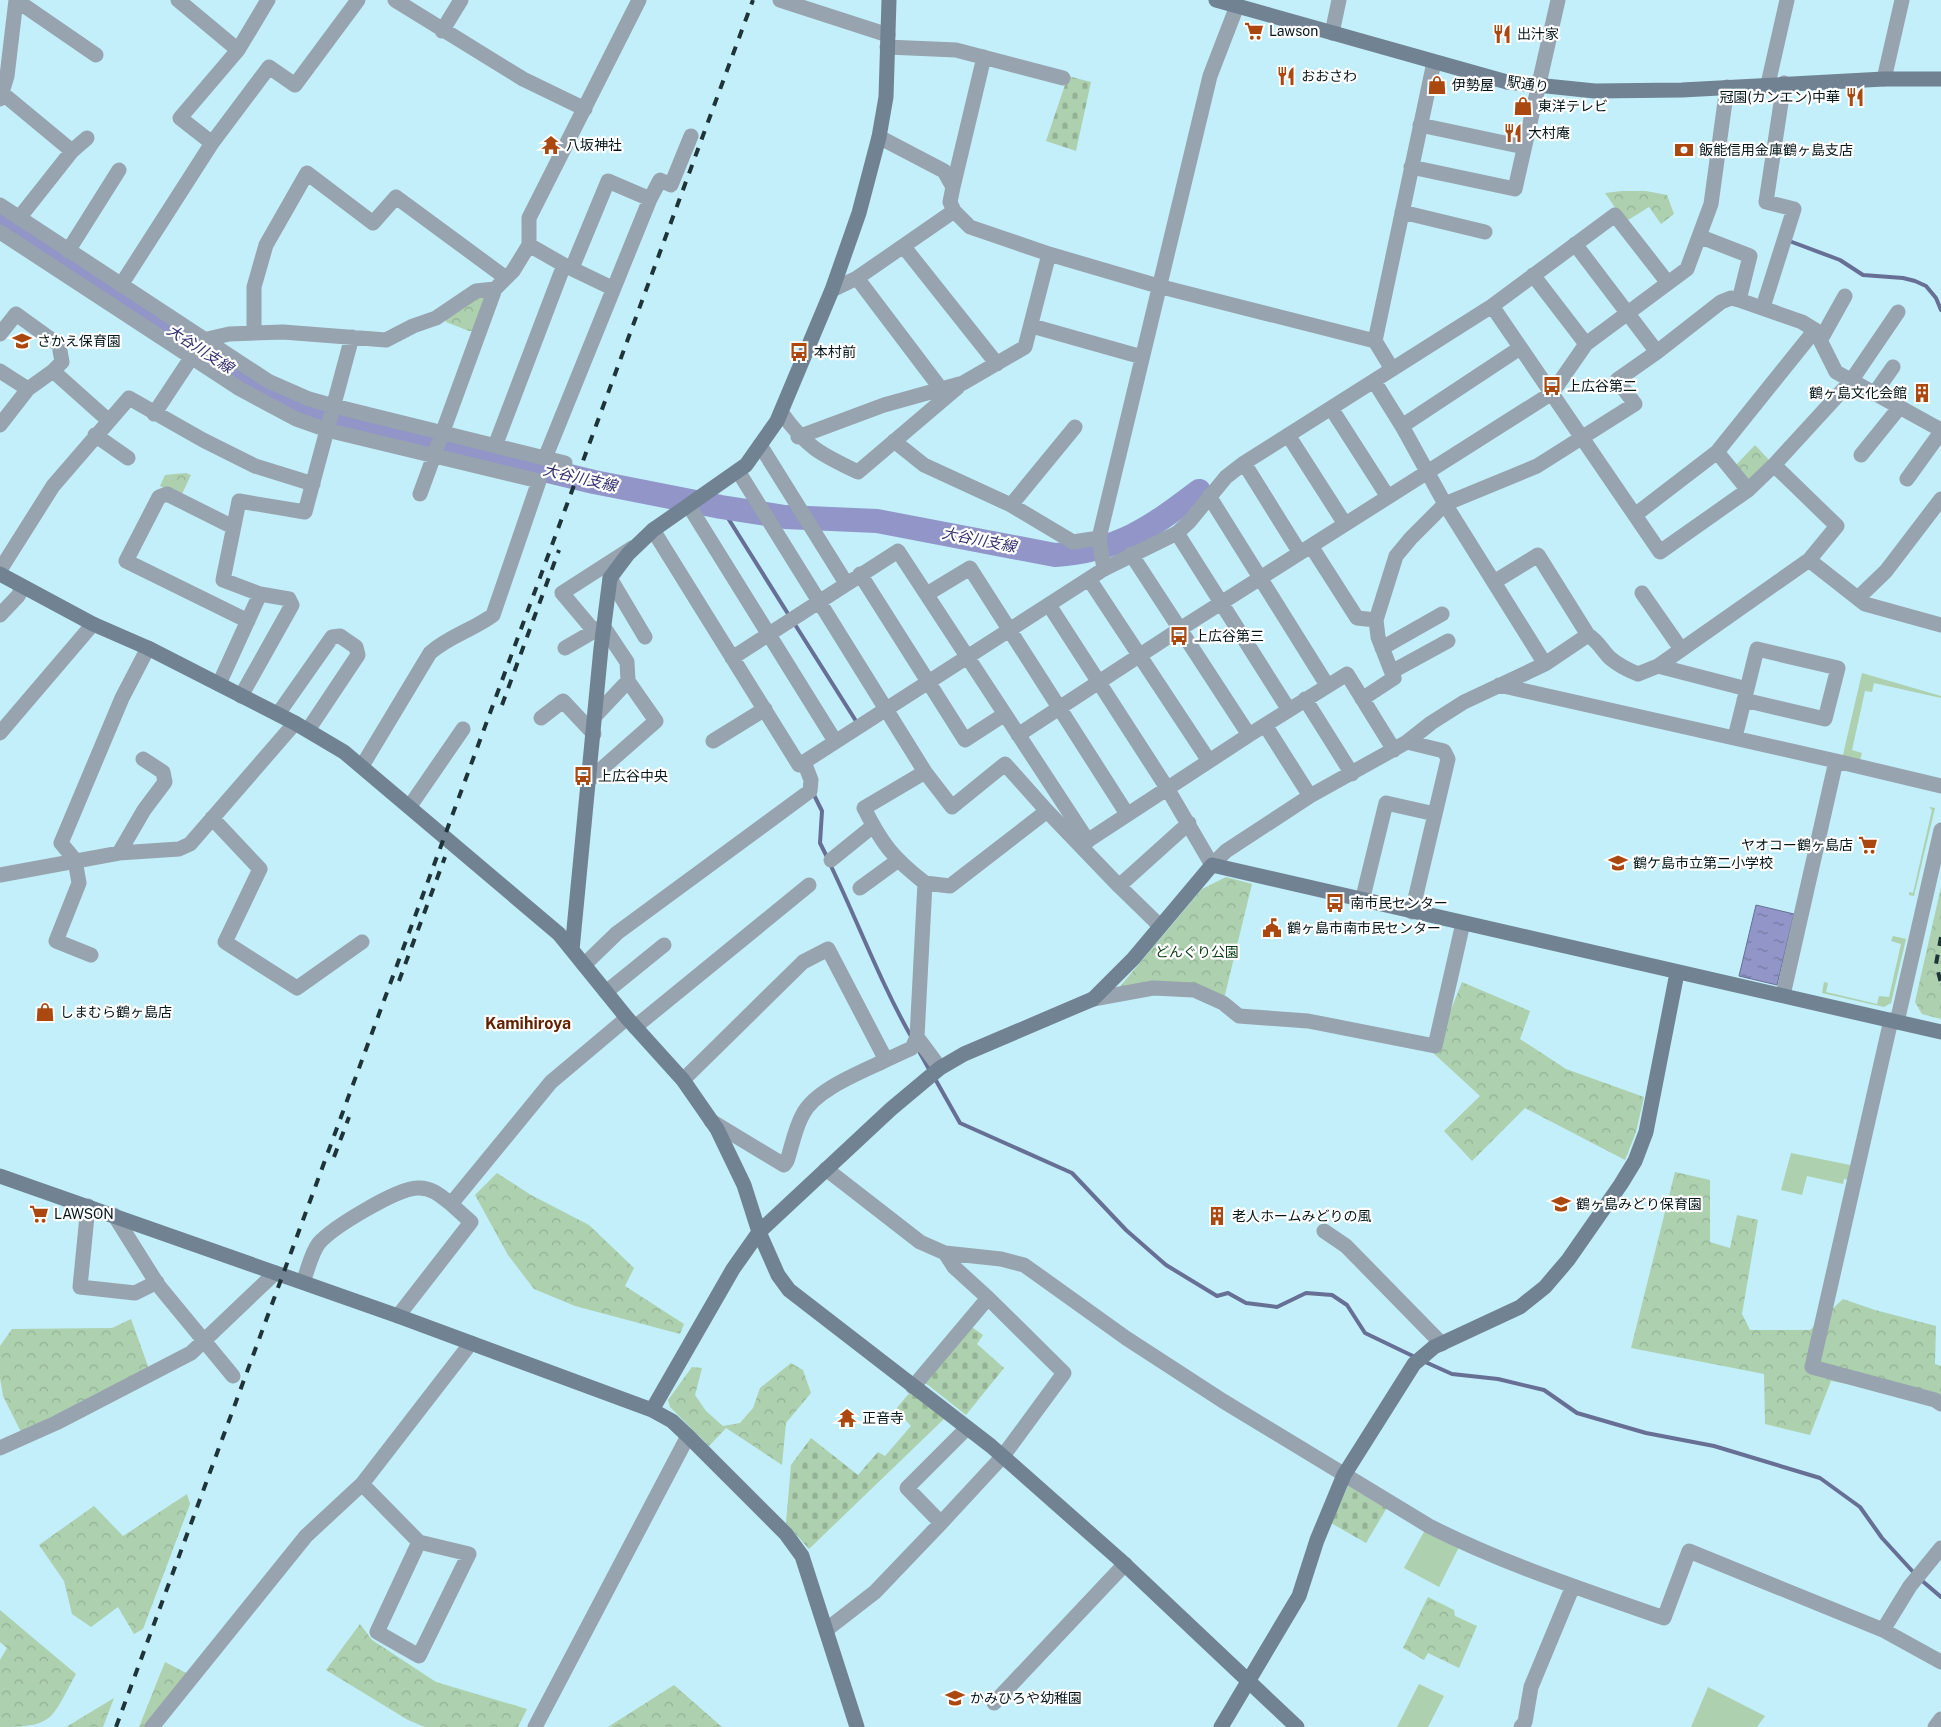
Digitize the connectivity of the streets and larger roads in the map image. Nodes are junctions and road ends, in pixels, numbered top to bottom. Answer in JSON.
{"nodes":[{"id":1,"x":16,"y":0,"type":"edge"},
{"id":2,"x":178,"y":0,"type":"edge"},
{"id":3,"x":268,"y":0,"type":"edge"},
{"id":4,"x":358,"y":0,"type":"edge"},
{"id":5,"x":396,"y":0,"type":"edge"},
{"id":6,"x":461,"y":0,"type":"edge"},
{"id":7,"x":639,"y":0,"type":"edge"},
{"id":8,"x":780,"y":0,"type":"edge"},
{"id":9,"x":889,"y":0,"type":"edge"},
{"id":10,"x":1219,"y":0,"type":"edge"},
{"id":11,"x":1340,"y":0,"type":"edge"},
{"id":12,"x":1558,"y":0,"type":"edge"},
{"id":13,"x":1787,"y":0,"type":"edge"},
{"id":14,"x":1902,"y":0,"type":"edge"},
{"id":15,"x":1237,"y":6,"type":"junction"},
{"id":16,"x":442,"y":31,"type":"junction"},
{"id":17,"x":1332,"y":33,"type":"junction"},
{"id":18,"x":888,"y":41,"type":"junction"},
{"id":19,"x":238,"y":50,"type":"junction"},
{"id":20,"x":96,"y":55,"type":"dead end"},
{"id":21,"x":984,"y":57,"type":"junction"},
{"id":22,"x":1434,"y":62,"type":"junction"},
{"id":23,"x":1063,"y":78,"type":"dead end"},
{"id":24,"x":1884,"y":78,"type":"junction"},
{"id":25,"x":1941,"y":80,"type":"edge"},
{"id":26,"x":1784,"y":83,"type":"junction"},
{"id":27,"x":1768,"y":84,"type":"junction"},
{"id":28,"x":1537,"y":86,"type":"junction"},
{"id":29,"x":1727,"y":87,"type":"junction"},
{"id":30,"x":1,"y":96,"type":"edge"},
{"id":31,"x":585,"y":109,"type":"junction"},
{"id":32,"x":1420,"y":125,"type":"junction"},
{"id":33,"x":691,"y":136,"type":"dead end"},
{"id":34,"x":880,"y":137,"type":"junction"},
{"id":35,"x":87,"y":138,"type":"dead end"},
{"id":36,"x":212,"y":143,"type":"junction"},
{"id":37,"x":1524,"y":147,"type":"junction"},
{"id":38,"x":72,"y":151,"type":"junction"},
{"id":39,"x":1411,"y":167,"type":"junction"},
{"id":40,"x":119,"y":170,"type":"dead end"},
{"id":41,"x":953,"y":187,"type":"junction"},
{"id":42,"x":650,"y":199,"type":"junction"},
{"id":43,"x":0,"y":205,"type":"edge"},
{"id":44,"x":954,"y":211,"type":"junction"},
{"id":45,"x":1402,"y":212,"type":"junction"},
{"id":46,"x":19,"y":218,"type":"junction"},
{"id":47,"x":0,"y":232,"type":"edge"},
{"id":48,"x":1485,"y":232,"type":"dead end"},
{"id":49,"x":1701,"y":237,"type":"junction"},
{"id":50,"x":1576,"y":244,"type":"junction"},
{"id":51,"x":529,"y":245,"type":"junction"},
{"id":52,"x":904,"y":247,"type":"junction"},
{"id":53,"x":68,"y":251,"type":"junction"},
{"id":54,"x":1049,"y":254,"type":"junction"},
{"id":55,"x":568,"y":267,"type":"junction"},
{"id":56,"x":1533,"y":275,"type":"junction"},
{"id":57,"x":857,"y":278,"type":"junction"},
{"id":58,"x":1668,"y":283,"type":"junction"},
{"id":59,"x":500,"y":284,"type":"junction"},
{"id":60,"x":121,"y":286,"type":"junction"},
{"id":61,"x":1158,"y":286,"type":"junction"},
{"id":62,"x":612,"y":288,"type":"junction"},
{"id":63,"x":832,"y":290,"type":"junction"},
{"id":64,"x":1845,"y":296,"type":"dead end"},
{"id":65,"x":1739,"y":300,"type":"junction"},
{"id":66,"x":1492,"y":306,"type":"junction"},
{"id":67,"x":1763,"y":308,"type":"junction"},
{"id":68,"x":1898,"y":312,"type":"dead end"},
{"id":69,"x":1627,"y":313,"type":"junction"},
{"id":70,"x":1032,"y":326,"type":"junction"},
{"id":71,"x":254,"y":333,"type":"junction"},
{"id":72,"x":0,"y":334,"type":"edge"},
{"id":73,"x":1818,"y":334,"type":"junction"},
{"id":74,"x":352,"y":338,"type":"junction"},
{"id":75,"x":203,"y":340,"type":"junction"},
{"id":76,"x":1375,"y":341,"type":"junction"},
{"id":77,"x":1586,"y":344,"type":"junction"},
{"id":78,"x":1520,"y":348,"type":"junction"},
{"id":79,"x":1657,"y":352,"type":"junction"},
{"id":80,"x":1142,"y":357,"type":"junction"},
{"id":81,"x":191,"y":358,"type":"junction"},
{"id":82,"x":997,"y":364,"type":"junction"},
{"id":83,"x":1893,"y":367,"type":"dead end"},
{"id":84,"x":1392,"y":369,"type":"junction"},
{"id":85,"x":0,"y":371,"type":"edge"},
{"id":86,"x":53,"y":371,"type":"junction"},
{"id":87,"x":1374,"y":381,"type":"junction"},
{"id":88,"x":1851,"y":381,"type":"junction"},
{"id":89,"x":963,"y":383,"type":"junction"},
{"id":90,"x":28,"y":388,"type":"junction"},
{"id":91,"x":941,"y":390,"type":"junction"},
{"id":92,"x":1552,"y":393,"type":"junction"},
{"id":93,"x":1874,"y":394,"type":"junction"},
{"id":94,"x":334,"y":406,"type":"junction"},
{"id":95,"x":1331,"y":408,"type":"junction"},
{"id":96,"x":1899,"y":408,"type":"junction"},
{"id":97,"x":781,"y":412,"type":"junction"},
{"id":98,"x":154,"y":414,"type":"junction"},
{"id":99,"x":109,"y":421,"type":"junction"},
{"id":100,"x":0,"y":425,"type":"edge"},
{"id":101,"x":1402,"y":426,"type":"junction"},
{"id":102,"x":1075,"y":428,"type":"dead end"},
{"id":103,"x":327,"y":430,"type":"junction"},
{"id":104,"x":1941,"y":431,"type":"edge"},
{"id":105,"x":95,"y":435,"type":"junction"},
{"id":106,"x":442,"y":435,"type":"junction"},
{"id":107,"x":1288,"y":435,"type":"junction"},
{"id":108,"x":798,"y":437,"type":"junction"},
{"id":109,"x":1583,"y":438,"type":"junction"},
{"id":110,"x":894,"y":441,"type":"junction"},
{"id":111,"x":760,"y":445,"type":"junction"},
{"id":112,"x":495,"y":446,"type":"junction"},
{"id":113,"x":1717,"y":452,"type":"junction"},
{"id":114,"x":434,"y":454,"type":"junction"},
{"id":115,"x":1861,"y":455,"type":"dead end"},
{"id":116,"x":128,"y":458,"type":"dead end"},
{"id":117,"x":545,"y":458,"type":"junction"},
{"id":118,"x":565,"y":463,"type":"dead end"},
{"id":119,"x":1244,"y":463,"type":"junction"},
{"id":120,"x":1774,"y":465,"type":"junction"},
{"id":121,"x":738,"y":471,"type":"junction"},
{"id":122,"x":1427,"y":472,"type":"junction"},
{"id":123,"x":1907,"y":479,"type":"dead end"},
{"id":124,"x":313,"y":484,"type":"junction"},
{"id":125,"x":1748,"y":490,"type":"junction"},
{"id":126,"x":420,"y":494,"type":"dead end"},
{"id":127,"x":1209,"y":496,"type":"junction"},
{"id":128,"x":1388,"y":497,"type":"junction"},
{"id":129,"x":1941,"y":499,"type":"edge"},
{"id":130,"x":1445,"y":504,"type":"junction"},
{"id":131,"x":1011,"y":505,"type":"junction"},
{"id":132,"x":690,"y":506,"type":"junction"},
{"id":133,"x":1635,"y":515,"type":"junction"},
{"id":134,"x":1345,"y":524,"type":"junction"},
{"id":135,"x":233,"y":527,"type":"junction"},
{"id":136,"x":653,"y":530,"type":"junction"},
{"id":137,"x":1177,"y":533,"type":"junction"},
{"id":138,"x":1099,"y":538,"type":"junction"},
{"id":139,"x":640,"y":542,"type":"junction"},
{"id":140,"x":1306,"y":549,"type":"junction"},
{"id":141,"x":1131,"y":554,"type":"junction"},
{"id":142,"x":1809,"y":560,"type":"junction"},
{"id":143,"x":1103,"y":563,"type":"junction"},
{"id":144,"x":0,"y":572,"type":"edge"},
{"id":145,"x":860,"y":574,"type":"junction"},
{"id":146,"x":610,"y":578,"type":"junction"},
{"id":147,"x":1260,"y":578,"type":"junction"},
{"id":148,"x":1089,"y":579,"type":"junction"},
{"id":149,"x":1494,"y":582,"type":"junction"},
{"id":150,"x":846,"y":583,"type":"junction"},
{"id":151,"x":23,"y":586,"type":"junction"},
{"id":152,"x":1642,"y":593,"type":"dead end"},
{"id":153,"x":260,"y":594,"type":"junction"},
{"id":154,"x":927,"y":594,"type":"junction"},
{"id":155,"x":1858,"y":598,"type":"junction"},
{"id":156,"x":820,"y":601,"type":"junction"},
{"id":157,"x":1220,"y":603,"type":"junction"},
{"id":158,"x":1049,"y":605,"type":"junction"},
{"id":159,"x":1442,"y":614,"type":"dead end"},
{"id":160,"x":0,"y":615,"type":"edge"},
{"id":161,"x":1376,"y":620,"type":"junction"},
{"id":162,"x":248,"y":622,"type":"junction"},
{"id":163,"x":93,"y":624,"type":"junction"},
{"id":164,"x":1941,"y":625,"type":"edge"},
{"id":165,"x":599,"y":629,"type":"junction"},
{"id":166,"x":1180,"y":629,"type":"junction"},
{"id":167,"x":1010,"y":630,"type":"junction"},
{"id":168,"x":769,"y":634,"type":"junction"},
{"id":169,"x":1588,"y":635,"type":"junction"},
{"id":170,"x":645,"y":637,"type":"dead end"},
{"id":171,"x":1448,"y":641,"type":"dead end"},
{"id":172,"x":148,"y":648,"type":"junction"},
{"id":173,"x":565,"y":648,"type":"dead end"},
{"id":174,"x":1382,"y":648,"type":"junction"},
{"id":175,"x":1680,"y":650,"type":"junction"},
{"id":176,"x":969,"y":657,"type":"junction"},
{"id":177,"x":1140,"y":657,"type":"junction"},
{"id":178,"x":732,"y":658,"type":"junction"},
{"id":179,"x":1545,"y":664,"type":"junction"},
{"id":180,"x":1658,"y":666,"type":"junction"},
{"id":181,"x":1393,"y":671,"type":"junction"},
{"id":182,"x":628,"y":680,"type":"junction"},
{"id":183,"x":930,"y":682,"type":"junction"},
{"id":184,"x":218,"y":684,"type":"junction"},
{"id":185,"x":1099,"y":684,"type":"junction"},
{"id":186,"x":1327,"y":685,"type":"junction"},
{"id":187,"x":1500,"y":685,"type":"junction"},
{"id":188,"x":1746,"y":695,"type":"junction"},
{"id":189,"x":241,"y":696,"type":"junction"},
{"id":190,"x":1362,"y":698,"type":"junction"},
{"id":191,"x":1305,"y":699,"type":"junction"},
{"id":192,"x":887,"y":708,"type":"junction"},
{"id":193,"x":765,"y":709,"type":"junction"},
{"id":194,"x":1059,"y":709,"type":"junction"},
{"id":195,"x":1288,"y":710,"type":"junction"},
{"id":196,"x":278,"y":714,"type":"junction"},
{"id":197,"x":1005,"y":714,"type":"junction"},
{"id":198,"x":595,"y":716,"type":"junction"},
{"id":199,"x":541,"y":718,"type":"dead end"},
{"id":200,"x":1265,"y":725,"type":"junction"},
{"id":201,"x":302,"y":726,"type":"junction"},
{"id":202,"x":463,"y":729,"type":"dead end"},
{"id":203,"x":0,"y":732,"type":"edge"},
{"id":204,"x":594,"y":734,"type":"junction"},
{"id":205,"x":1018,"y":735,"type":"junction"},
{"id":206,"x":1248,"y":735,"type":"junction"},
{"id":207,"x":1735,"y":737,"type":"junction"},
{"id":208,"x":714,"y":741,"type":"dead end"},
{"id":209,"x":835,"y":741,"type":"junction"},
{"id":210,"x":1407,"y":742,"type":"junction"},
{"id":211,"x":1394,"y":750,"type":"junction"},
{"id":212,"x":143,"y":759,"type":"dead end"},
{"id":213,"x":1209,"y":761,"type":"junction"},
{"id":214,"x":1836,"y":761,"type":"junction"},
{"id":215,"x":804,"y":762,"type":"junction"},
{"id":216,"x":362,"y":766,"type":"junction"},
{"id":217,"x":925,"y":772,"type":"junction"},
{"id":218,"x":1352,"y":774,"type":"junction"},
{"id":219,"x":589,"y":780,"type":"junction"},
{"id":220,"x":1941,"y":786,"type":"edge"},
{"id":221,"x":1167,"y":788,"type":"junction"},
{"id":222,"x":1310,"y":796,"type":"junction"},
{"id":223,"x":410,"y":806,"type":"junction"},
{"id":224,"x":1047,"y":810,"type":"junction"},
{"id":225,"x":1127,"y":814,"type":"junction"},
{"id":226,"x":1435,"y":814,"type":"junction"},
{"id":227,"x":212,"y":818,"type":"junction"},
{"id":228,"x":1188,"y":823,"type":"junction"},
{"id":229,"x":873,"y":826,"type":"junction"},
{"id":230,"x":1941,"y":830,"type":"edge"},
{"id":231,"x":1085,"y":843,"type":"junction"},
{"id":232,"x":119,"y":853,"type":"junction"},
{"id":233,"x":75,"y":860,"type":"junction"},
{"id":234,"x":831,"y":860,"type":"dead end"},
{"id":235,"x":897,"y":861,"type":"junction"},
{"id":236,"x":1212,"y":865,"type":"junction"},
{"id":237,"x":0,"y":875,"type":"edge"},
{"id":238,"x":925,"y":883,"type":"junction"},
{"id":239,"x":809,"y":885,"type":"dead end"},
{"id":240,"x":1119,"y":886,"type":"junction"},
{"id":241,"x":860,"y":888,"type":"dead end"},
{"id":242,"x":1362,"y":901,"type":"junction"},
{"id":243,"x":1412,"y":912,"type":"junction"},
{"id":244,"x":1463,"y":923,"type":"junction"},
{"id":245,"x":1160,"y":926,"type":"junction"},
{"id":246,"x":362,"y":942,"type":"dead end"},
{"id":247,"x":664,"y":946,"type":"dead end"},
{"id":248,"x":572,"y":950,"type":"junction"},
{"id":249,"x":91,"y":955,"type":"dead end"},
{"id":250,"x":584,"y":965,"type":"junction"},
{"id":251,"x":1677,"y":973,"type":"junction"},
{"id":252,"x":606,"y":992,"type":"junction"},
{"id":253,"x":1783,"y":995,"type":"junction"},
{"id":254,"x":1093,"y":999,"type":"junction"},
{"id":255,"x":1894,"y":1021,"type":"junction"},
{"id":256,"x":631,"y":1023,"type":"junction"},
{"id":257,"x":1941,"y":1032,"type":"edge"},
{"id":258,"x":917,"y":1037,"type":"junction"},
{"id":259,"x":886,"y":1060,"type":"junction"},
{"id":260,"x":940,"y":1068,"type":"junction"},
{"id":261,"x":683,"y":1080,"type":"junction"},
{"id":262,"x":711,"y":1121,"type":"junction"},
{"id":263,"x":826,"y":1169,"type":"junction"},
{"id":264,"x":0,"y":1176,"type":"edge"},
{"id":265,"x":451,"y":1204,"type":"junction"},
{"id":266,"x":88,"y":1206,"type":"junction"},
{"id":267,"x":114,"y":1215,"type":"junction"},
{"id":268,"x":1324,"y":1231,"type":"dead end"},
{"id":269,"x":759,"y":1232,"type":"junction"},
{"id":270,"x":945,"y":1253,"type":"junction"},
{"id":271,"x":275,"y":1273,"type":"junction"},
{"id":272,"x":157,"y":1282,"type":"junction"},
{"id":273,"x":303,"y":1282,"type":"junction"},
{"id":274,"x":988,"y":1298,"type":"junction"},
{"id":275,"x":398,"y":1316,"type":"junction"},
{"id":276,"x":204,"y":1341,"type":"junction"},
{"id":277,"x":470,"y":1343,"type":"junction"},
{"id":278,"x":1442,"y":1344,"type":"junction"},
{"id":279,"x":232,"y":1376,"type":"dead end"},
{"id":280,"x":914,"y":1387,"type":"junction"},
{"id":281,"x":1941,"y":1404,"type":"edge"},
{"id":282,"x":652,"y":1410,"type":"junction"},
{"id":283,"x":967,"y":1428,"type":"junction"},
{"id":284,"x":688,"y":1436,"type":"junction"},
{"id":285,"x":0,"y":1448,"type":"edge"},
{"id":286,"x":1002,"y":1456,"type":"junction"},
{"id":287,"x":1344,"y":1475,"type":"junction"},
{"id":288,"x":362,"y":1484,"type":"junction"},
{"id":289,"x":941,"y":1522,"type":"junction"},
{"id":290,"x":419,"y":1542,"type":"junction"},
{"id":291,"x":1941,"y":1548,"type":"edge"},
{"id":292,"x":1125,"y":1564,"type":"junction"},
{"id":293,"x":1574,"y":1586,"type":"junction"},
{"id":294,"x":826,"y":1630,"type":"junction"},
{"id":295,"x":1883,"y":1630,"type":"junction"},
{"id":296,"x":1941,"y":1662,"type":"edge"},
{"id":297,"x":1248,"y":1683,"type":"junction"},
{"id":298,"x":994,"y":1704,"type":"dead end"},
{"id":299,"x":1941,"y":1718,"type":"edge"},
{"id":300,"x":152,"y":1727,"type":"edge"},
{"id":301,"x":535,"y":1727,"type":"edge"},
{"id":302,"x":857,"y":1727,"type":"edge"},
{"id":303,"x":1220,"y":1727,"type":"edge"},
{"id":304,"x":1297,"y":1727,"type":"edge"},
{"id":305,"x":1522,"y":1727,"type":"edge"},
{"id":306,"x":1935,"y":1727,"type":"edge"}],
"edges":[{"from":1,"to":20,"type":"street"},
{"from":1,"to":30,"type":"street"},
{"from":2,"to":19,"type":"street"},
{"from":3,"to":19,"type":"street"},
{"from":4,"to":36,"type":"street"},
{"from":5,"to":16,"type":"street"},
{"from":6,"to":16,"type":"street"},
{"from":7,"to":31,"type":"street"},
{"from":8,"to":18,"type":"street"},
{"from":9,"to":18,"type":"street"},
{"from":10,"to":15,"type":"street","name":"駅通り"},
{"from":11,"to":17,"type":"street"},
{"from":12,"to":28,"type":"street"},
{"from":13,"to":27,"type":"street"},
{"from":14,"to":24,"type":"street"},
{"from":15,"to":17,"type":"street","name":"駅通り"},
{"from":15,"to":61,"type":"street"},
{"from":16,"to":31,"type":"street"},
{"from":17,"to":22,"type":"street","name":"駅通り"},
{"from":18,"to":21,"type":"street"},
{"from":18,"to":34,"type":"street"},
{"from":19,"to":36,"type":"street"},
{"from":21,"to":23,"type":"street"},
{"from":21,"to":41,"type":"street"},
{"from":22,"to":28,"type":"street","name":"駅通り"},
{"from":22,"to":32,"type":"street"},
{"from":24,"to":25,"type":"street","name":"駅通り"},
{"from":24,"to":26,"type":"street","name":"駅通り"},
{"from":26,"to":27,"type":"street","name":"駅通り"},
{"from":26,"to":67,"type":"street"},
{"from":27,"to":29,"type":"street","name":"駅通り"},
{"from":28,"to":29,"type":"street","name":"駅通り"},
{"from":28,"to":37,"type":"street"},
{"from":29,"to":49,"type":"street"},
{"from":30,"to":38,"type":"street"},
{"from":31,"to":51,"type":"street"},
{"from":32,"to":37,"type":"street"},
{"from":32,"to":39,"type":"street"},
{"from":33,"to":42,"type":"street"},
{"from":34,"to":41,"type":"street"},
{"from":34,"to":63,"type":"street"},
{"from":35,"to":38,"type":"street"},
{"from":36,"to":60,"type":"street"},
{"from":37,"to":39,"type":"street"},
{"from":38,"to":46,"type":"street"},
{"from":39,"to":45,"type":"street"},
{"from":40,"to":53,"type":"street"},
{"from":41,"to":44,"type":"street"},
{"from":42,"to":55,"type":"street"},
{"from":42,"to":62,"type":"street"},
{"from":43,"to":46,"type":"street"},
{"from":44,"to":52,"type":"street"},
{"from":44,"to":54,"type":"street"},
{"from":45,"to":48,"type":"street"},
{"from":45,"to":76,"type":"street"},
{"from":46,"to":53,"type":"street"},
{"from":47,"to":81,"type":"street"},
{"from":49,"to":58,"type":"street"},
{"from":49,"to":65,"type":"street"},
{"from":50,"to":56,"type":"street"},
{"from":50,"to":58,"type":"street"},
{"from":50,"to":69,"type":"street"},
{"from":51,"to":55,"type":"street"},
{"from":51,"to":59,"type":"street"},
{"from":52,"to":57,"type":"street"},
{"from":52,"to":82,"type":"street"},
{"from":53,"to":60,"type":"street"},
{"from":54,"to":61,"type":"street"},
{"from":54,"to":70,"type":"street"},
{"from":55,"to":62,"type":"street"},
{"from":55,"to":112,"type":"street"},
{"from":56,"to":66,"type":"street"},
{"from":56,"to":77,"type":"street"},
{"from":57,"to":63,"type":"street"},
{"from":57,"to":91,"type":"street"},
{"from":58,"to":69,"type":"street"},
{"from":59,"to":71,"type":"street"},
{"from":59,"to":74,"type":"street"},
{"from":59,"to":106,"type":"street"},
{"from":60,"to":75,"type":"street"},
{"from":61,"to":76,"type":"street"},
{"from":61,"to":80,"type":"street"},
{"from":62,"to":117,"type":"street"},
{"from":63,"to":97,"type":"street"},
{"from":64,"to":73,"type":"street"},
{"from":65,"to":67,"type":"street"},
{"from":65,"to":79,"type":"street"},
{"from":66,"to":78,"type":"street"},
{"from":66,"to":84,"type":"street"},
{"from":67,"to":73,"type":"street"},
{"from":68,"to":88,"type":"street"},
{"from":69,"to":77,"type":"street"},
{"from":69,"to":79,"type":"street"},
{"from":70,"to":80,"type":"street"},
{"from":70,"to":82,"type":"street"},
{"from":71,"to":74,"type":"street"},
{"from":71,"to":75,"type":"street"},
{"from":72,"to":86,"type":"street"},
{"from":73,"to":88,"type":"street"},
{"from":73,"to":113,"type":"street"},
{"from":74,"to":94,"type":"street"},
{"from":75,"to":81,"type":"street"},
{"from":75,"to":94,"type":"street"},
{"from":76,"to":84,"type":"street"},
{"from":77,"to":92,"type":"street"},
{"from":78,"to":92,"type":"street"},
{"from":78,"to":101,"type":"street"},
{"from":79,"to":109,"type":"street"},
{"from":80,"to":138,"type":"street"},
{"from":81,"to":98,"type":"street"},
{"from":81,"to":103,"type":"street"},
{"from":82,"to":89,"type":"street"},
{"from":83,"to":93,"type":"street"},
{"from":84,"to":87,"type":"street"},
{"from":85,"to":90,"type":"street"},
{"from":86,"to":90,"type":"street"},
{"from":86,"to":99,"type":"street"},
{"from":87,"to":95,"type":"street"},
{"from":87,"to":101,"type":"street"},
{"from":88,"to":93,"type":"street"},
{"from":88,"to":120,"type":"street"},
{"from":89,"to":91,"type":"street"},
{"from":89,"to":110,"type":"street"},
{"from":90,"to":100,"type":"street"},
{"from":91,"to":108,"type":"street"},
{"from":92,"to":109,"type":"street"},
{"from":92,"to":122,"type":"street"},
{"from":93,"to":96,"type":"street"},
{"from":94,"to":103,"type":"street"},
{"from":94,"to":106,"type":"street"},
{"from":95,"to":107,"type":"street"},
{"from":95,"to":128,"type":"street"},
{"from":96,"to":104,"type":"street"},
{"from":96,"to":115,"type":"street"},
{"from":97,"to":108,"type":"street"},
{"from":97,"to":111,"type":"street"},
{"from":98,"to":99,"type":"street"},
{"from":98,"to":124,"type":"street"},
{"from":99,"to":105,"type":"street"},
{"from":101,"to":122,"type":"street"},
{"from":102,"to":131,"type":"street"},
{"from":103,"to":114,"type":"street"},
{"from":103,"to":124,"type":"street"},
{"from":104,"to":123,"type":"street"},
{"from":105,"to":116,"type":"street"},
{"from":105,"to":144,"type":"street"},
{"from":106,"to":112,"type":"street"},
{"from":106,"to":114,"type":"street"},
{"from":107,"to":119,"type":"street"},
{"from":107,"to":134,"type":"street"},
{"from":108,"to":110,"type":"street"},
{"from":109,"to":130,"type":"street"},
{"from":109,"to":133,"type":"street"},
{"from":110,"to":131,"type":"street"},
{"from":111,"to":121,"type":"street"},
{"from":111,"to":150,"type":"street"},
{"from":112,"to":117,"type":"street"},
{"from":113,"to":125,"type":"street"},
{"from":113,"to":133,"type":"street"},
{"from":114,"to":126,"type":"street"},
{"from":114,"to":216,"type":"street"},
{"from":117,"to":118,"type":"street"},
{"from":119,"to":127,"type":"street"},
{"from":119,"to":140,"type":"street"},
{"from":120,"to":125,"type":"street"},
{"from":120,"to":142,"type":"street"},
{"from":121,"to":132,"type":"street"},
{"from":121,"to":156,"type":"street"},
{"from":122,"to":128,"type":"street"},
{"from":122,"to":130,"type":"street"},
{"from":124,"to":135,"type":"street"},
{"from":125,"to":133,"type":"street"},
{"from":127,"to":137,"type":"street"},
{"from":127,"to":147,"type":"street"},
{"from":128,"to":134,"type":"street"},
{"from":129,"to":155,"type":"street"},
{"from":130,"to":149,"type":"street"},
{"from":130,"to":161,"type":"street"},
{"from":131,"to":138,"type":"street"},
{"from":132,"to":136,"type":"street"},
{"from":132,"to":168,"type":"street"},
{"from":134,"to":140,"type":"street"},
{"from":135,"to":153,"type":"street"},
{"from":135,"to":162,"type":"street"},
{"from":136,"to":139,"type":"street"},
{"from":136,"to":178,"type":"street"},
{"from":137,"to":141,"type":"street"},
{"from":137,"to":157,"type":"street"},
{"from":138,"to":143,"type":"street"},
{"from":139,"to":146,"type":"street"},
{"from":139,"to":165,"type":"street"},
{"from":140,"to":147,"type":"street"},
{"from":140,"to":161,"type":"street"},
{"from":141,"to":143,"type":"street"},
{"from":141,"to":166,"type":"street"},
{"from":142,"to":155,"type":"street"},
{"from":142,"to":175,"type":"street"},
{"from":143,"to":148,"type":"street"},
{"from":144,"to":151,"type":"street"},
{"from":145,"to":150,"type":"street"},
{"from":145,"to":154,"type":"street"},
{"from":145,"to":183,"type":"street"},
{"from":146,"to":165,"type":"street"},
{"from":146,"to":170,"type":"street"},
{"from":147,"to":157,"type":"street"},
{"from":147,"to":186,"type":"street"},
{"from":148,"to":158,"type":"street"},
{"from":148,"to":177,"type":"street"},
{"from":149,"to":169,"type":"street"},
{"from":149,"to":179,"type":"street"},
{"from":150,"to":156,"type":"street"},
{"from":151,"to":160,"type":"street"},
{"from":151,"to":163,"type":"street"},
{"from":152,"to":175,"type":"street"},
{"from":153,"to":162,"type":"street"},
{"from":153,"to":189,"type":"street"},
{"from":154,"to":167,"type":"street"},
{"from":154,"to":176,"type":"street"},
{"from":155,"to":164,"type":"street"},
{"from":156,"to":168,"type":"street"},
{"from":156,"to":192,"type":"street"},
{"from":157,"to":166,"type":"street"},
{"from":157,"to":195,"type":"street"},
{"from":158,"to":167,"type":"street"},
{"from":158,"to":185,"type":"street"},
{"from":159,"to":174,"type":"street"},
{"from":161,"to":174,"type":"street"},
{"from":162,"to":184,"type":"street"},
{"from":163,"to":172,"type":"street"},
{"from":163,"to":203,"type":"street"},
{"from":165,"to":173,"type":"street"},
{"from":165,"to":182,"type":"street"},
{"from":165,"to":198,"type":"street"},
{"from":166,"to":177,"type":"street"},
{"from":166,"to":206,"type":"street"},
{"from":167,"to":176,"type":"street"},
{"from":167,"to":194,"type":"street"},
{"from":168,"to":178,"type":"street"},
{"from":168,"to":209,"type":"street"},
{"from":169,"to":179,"type":"street"},
{"from":169,"to":180,"type":"street"},
{"from":171,"to":181,"type":"street"},
{"from":172,"to":184,"type":"street"},
{"from":172,"to":233,"type":"street"},
{"from":174,"to":181,"type":"street"},
{"from":175,"to":180,"type":"street"},
{"from":176,"to":183,"type":"street"},
{"from":176,"to":197,"type":"street"},
{"from":177,"to":185,"type":"street"},
{"from":177,"to":213,"type":"street"},
{"from":178,"to":193,"type":"street"},
{"from":179,"to":187,"type":"street"},
{"from":180,"to":188,"type":"street"},
{"from":181,"to":190,"type":"street"},
{"from":182,"to":198,"type":"street"},
{"from":182,"to":219,"type":"street"},
{"from":183,"to":192,"type":"street"},
{"from":183,"to":197,"type":"street"},
{"from":184,"to":189,"type":"street"},
{"from":185,"to":194,"type":"street"},
{"from":185,"to":221,"type":"street"},
{"from":186,"to":190,"type":"street"},
{"from":186,"to":191,"type":"street"},
{"from":187,"to":207,"type":"street"},
{"from":187,"to":210,"type":"street"},
{"from":188,"to":188,"type":"street"},
{"from":188,"to":207,"type":"street"},
{"from":189,"to":196,"type":"street"},
{"from":190,"to":211,"type":"street"},
{"from":191,"to":195,"type":"street"},
{"from":191,"to":218,"type":"street"},
{"from":192,"to":209,"type":"street"},
{"from":192,"to":217,"type":"street"},
{"from":193,"to":208,"type":"street"},
{"from":193,"to":215,"type":"street"},
{"from":194,"to":205,"type":"street"},
{"from":194,"to":225,"type":"street"},
{"from":195,"to":200,"type":"street"},
{"from":196,"to":201,"type":"street"},
{"from":196,"to":201,"type":"street"},
{"from":197,"to":205,"type":"street"},
{"from":198,"to":204,"type":"street"},
{"from":199,"to":204,"type":"street"},
{"from":200,"to":206,"type":"street"},
{"from":200,"to":222,"type":"street"},
{"from":201,"to":216,"type":"street"},
{"from":201,"to":227,"type":"street"},
{"from":202,"to":223,"type":"street"},
{"from":204,"to":219,"type":"street"},
{"from":205,"to":231,"type":"street"},
{"from":206,"to":213,"type":"street"},
{"from":207,"to":214,"type":"street"},
{"from":209,"to":215,"type":"street"},
{"from":210,"to":211,"type":"street"},
{"from":210,"to":226,"type":"street"},
{"from":211,"to":218,"type":"street"},
{"from":212,"to":232,"type":"street"},
{"from":213,"to":221,"type":"street"},
{"from":214,"to":220,"type":"street"},
{"from":214,"to":253,"type":"street"},
{"from":215,"to":250,"type":"street"},
{"from":216,"to":223,"type":"street"},
{"from":217,"to":224,"type":"street"},
{"from":217,"to":229,"type":"street"},
{"from":218,"to":222,"type":"street"},
{"from":219,"to":248,"type":"street"},
{"from":221,"to":225,"type":"street"},
{"from":221,"to":228,"type":"street"},
{"from":222,"to":236,"type":"street"},
{"from":223,"to":248,"type":"street"},
{"from":224,"to":231,"type":"street"},
{"from":224,"to":238,"type":"street"},
{"from":225,"to":231,"type":"street"},
{"from":226,"to":242,"type":"street"},
{"from":226,"to":243,"type":"street"},
{"from":227,"to":232,"type":"street"},
{"from":227,"to":246,"type":"street"},
{"from":228,"to":236,"type":"street"},
{"from":228,"to":240,"type":"street"},
{"from":229,"to":234,"type":"street"},
{"from":229,"to":235,"type":"street"},
{"from":230,"to":255,"type":"street"},
{"from":231,"to":240,"type":"street"},
{"from":232,"to":233,"type":"street"},
{"from":233,"to":237,"type":"street"},
{"from":233,"to":249,"type":"street"},
{"from":235,"to":238,"type":"street"},
{"from":235,"to":241,"type":"street"},
{"from":236,"to":242,"type":"street"},
{"from":236,"to":245,"type":"street"},
{"from":238,"to":258,"type":"street"},
{"from":239,"to":256,"type":"street"},
{"from":240,"to":245,"type":"street"},
{"from":242,"to":243,"type":"street"},
{"from":243,"to":244,"type":"street"},
{"from":244,"to":251,"type":"street"},
{"from":244,"to":254,"type":"street"},
{"from":245,"to":254,"type":"street"},
{"from":247,"to":252,"type":"street"},
{"from":248,"to":250,"type":"street"},
{"from":250,"to":252,"type":"street"},
{"from":251,"to":253,"type":"street"},
{"from":251,"to":278,"type":"street"},
{"from":252,"to":256,"type":"street"},
{"from":253,"to":255,"type":"street"},
{"from":254,"to":260,"type":"street"},
{"from":255,"to":257,"type":"street"},
{"from":255,"to":281,"type":"street"},
{"from":256,"to":261,"type":"street"},
{"from":256,"to":265,"type":"street"},
{"from":258,"to":259,"type":"street"},
{"from":258,"to":260,"type":"street"},
{"from":259,"to":261,"type":"street"},
{"from":259,"to":262,"type":"street"},
{"from":260,"to":263,"type":"street"},
{"from":261,"to":262,"type":"street"},
{"from":262,"to":269,"type":"street"},
{"from":263,"to":269,"type":"street"},
{"from":263,"to":270,"type":"street"},
{"from":264,"to":266,"type":"street"},
{"from":265,"to":273,"type":"street"},
{"from":265,"to":275,"type":"street"},
{"from":266,"to":267,"type":"street"},
{"from":266,"to":272,"type":"street"},
{"from":267,"to":271,"type":"street"},
{"from":267,"to":272,"type":"street"},
{"from":268,"to":278,"type":"street"},
{"from":269,"to":280,"type":"street"},
{"from":269,"to":282,"type":"street"},
{"from":270,"to":274,"type":"street"},
{"from":270,"to":287,"type":"street"},
{"from":271,"to":273,"type":"street"},
{"from":271,"to":276,"type":"street"},
{"from":272,"to":276,"type":"street"},
{"from":273,"to":275,"type":"street"},
{"from":274,"to":280,"type":"street"},
{"from":274,"to":286,"type":"street"},
{"from":275,"to":277,"type":"street"},
{"from":276,"to":279,"type":"street"},
{"from":276,"to":285,"type":"street"},
{"from":277,"to":282,"type":"street"},
{"from":277,"to":288,"type":"street"},
{"from":278,"to":287,"type":"street"},
{"from":280,"to":283,"type":"street"},
{"from":282,"to":284,"type":"street"},
{"from":283,"to":286,"type":"street"},
{"from":283,"to":289,"type":"street"},
{"from":284,"to":294,"type":"street"},
{"from":284,"to":301,"type":"street"},
{"from":286,"to":289,"type":"street"},
{"from":286,"to":292,"type":"street"},
{"from":287,"to":293,"type":"street"},
{"from":287,"to":297,"type":"street"},
{"from":288,"to":290,"type":"street"},
{"from":288,"to":300,"type":"street"},
{"from":289,"to":294,"type":"street"},
{"from":290,"to":290,"type":"street"},
{"from":291,"to":295,"type":"street"},
{"from":292,"to":297,"type":"street"},
{"from":292,"to":298,"type":"street"},
{"from":293,"to":295,"type":"street"},
{"from":293,"to":305,"type":"street"},
{"from":294,"to":302,"type":"street"},
{"from":295,"to":296,"type":"street"},
{"from":297,"to":303,"type":"street"},
{"from":297,"to":304,"type":"street"},
{"from":299,"to":306,"type":"street"}]}
